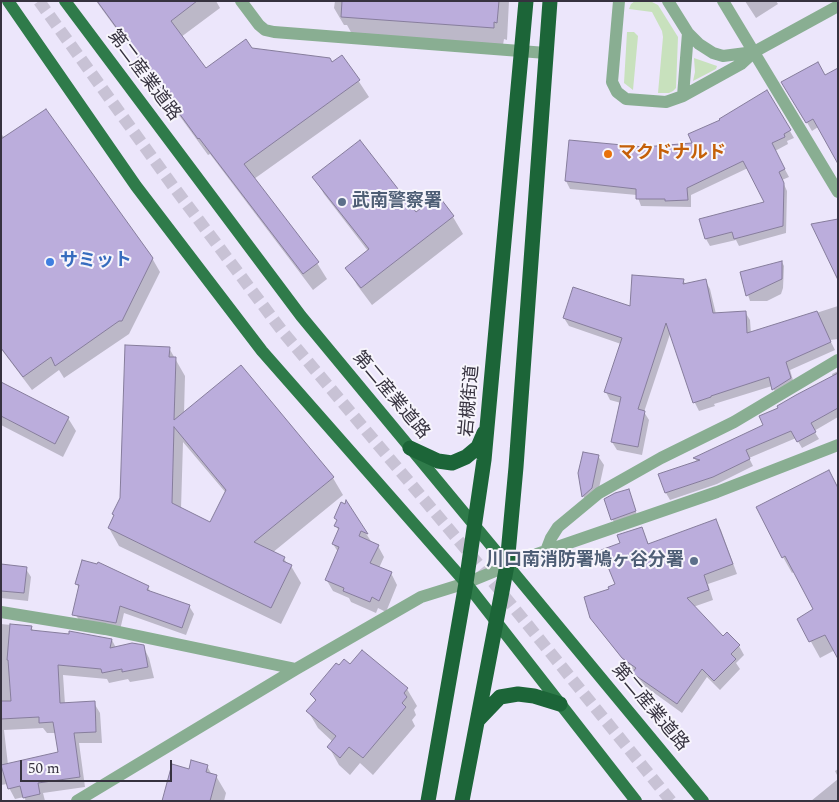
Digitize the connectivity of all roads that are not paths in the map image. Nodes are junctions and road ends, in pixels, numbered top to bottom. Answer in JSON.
{"nodes":[{"id":1,"x":8,"y":1,"type":"edge"},
{"id":2,"x":65,"y":1,"type":"edge"},
{"id":3,"x":241,"y":1,"type":"edge"},
{"id":4,"x":526,"y":1,"type":"edge"},
{"id":5,"x":550,"y":1,"type":"edge"},
{"id":6,"x":619,"y":1,"type":"edge"},
{"id":7,"x":668,"y":1,"type":"edge"},
{"id":8,"x":723,"y":1,"type":"edge"},
{"id":9,"x":838,"y":6,"type":"edge"},
{"id":10,"x":688,"y":33,"type":"junction"},
{"id":11,"x":522,"y":51,"type":"junction"},
{"id":12,"x":754,"y":52,"type":"junction"},
{"id":13,"x":546,"y":53,"type":"junction"},
{"id":14,"x":683,"y":96,"type":"junction"},
{"id":15,"x":838,"y":192,"type":"edge"},
{"id":16,"x":838,"y":360,"type":"edge"},
{"id":17,"x":488,"y":423,"type":"junction"},
{"id":18,"x":838,"y":445,"type":"edge"},
{"id":19,"x":410,"y":448,"type":"junction"},
{"id":20,"x":475,"y":526,"type":"junction"},
{"id":21,"x":546,"y":551,"type":"junction"},
{"id":22,"x":507,"y":565,"type":"junction"},
{"id":23,"x":466,"y":583,"type":"junction"},
{"id":24,"x":1,"y":612,"type":"edge"},
{"id":25,"x":497,"y":623,"type":"junction"},
{"id":26,"x":296,"y":669,"type":"junction"},
{"id":27,"x":560,"y":704,"type":"junction"},
{"id":28,"x":478,"y":720,"type":"junction"},
{"id":29,"x":77,"y":801,"type":"edge"},
{"id":30,"x":428,"y":801,"type":"edge"},
{"id":31,"x":462,"y":801,"type":"edge"},
{"id":32,"x":636,"y":801,"type":"edge"},
{"id":33,"x":703,"y":801,"type":"edge"}],
"edges":[{"from":1,"to":23,"type":"main road"},
{"from":2,"to":19,"type":"main road","name":"第二産業道路"},
{"from":3,"to":11,"type":"street"},
{"from":4,"to":11,"type":"highway","name":"岩槻街道"},
{"from":5,"to":13,"type":"highway"},
{"from":6,"to":14,"type":"street"},
{"from":7,"to":10,"type":"street"},
{"from":8,"to":12,"type":"street"},
{"from":9,"to":12,"type":"street"},
{"from":10,"to":12,"type":"street"},
{"from":10,"to":14,"type":"street"},
{"from":11,"to":13,"type":"street"},
{"from":11,"to":17,"type":"highway","name":"岩槻街道"},
{"from":12,"to":14,"type":"street"},
{"from":12,"to":15,"type":"street"},
{"from":13,"to":22,"type":"highway"},
{"from":16,"to":21,"type":"street"},
{"from":17,"to":19,"type":"highway"},
{"from":17,"to":20,"type":"highway","name":"岩槻街道"},
{"from":18,"to":21,"type":"street"},
{"from":19,"to":20,"type":"main road","name":"第二産業道路"},
{"from":20,"to":22,"type":"main road","name":"第二産業道路"},
{"from":20,"to":23,"type":"highway","name":"岩槻街道"},
{"from":21,"to":22,"type":"street"},
{"from":22,"to":23,"type":"street"},
{"from":22,"to":25,"type":"highway"},
{"from":22,"to":33,"type":"main road","name":"第二産業道路"},
{"from":23,"to":25,"type":"main road"},
{"from":23,"to":26,"type":"street"},
{"from":23,"to":30,"type":"highway","name":"岩槻街道"},
{"from":24,"to":26,"type":"street"},
{"from":25,"to":27,"type":"main road"},
{"from":25,"to":28,"type":"highway"},
{"from":26,"to":29,"type":"street"},
{"from":27,"to":28,"type":"highway"},
{"from":27,"to":32,"type":"main road"},
{"from":28,"to":31,"type":"highway"}]}
